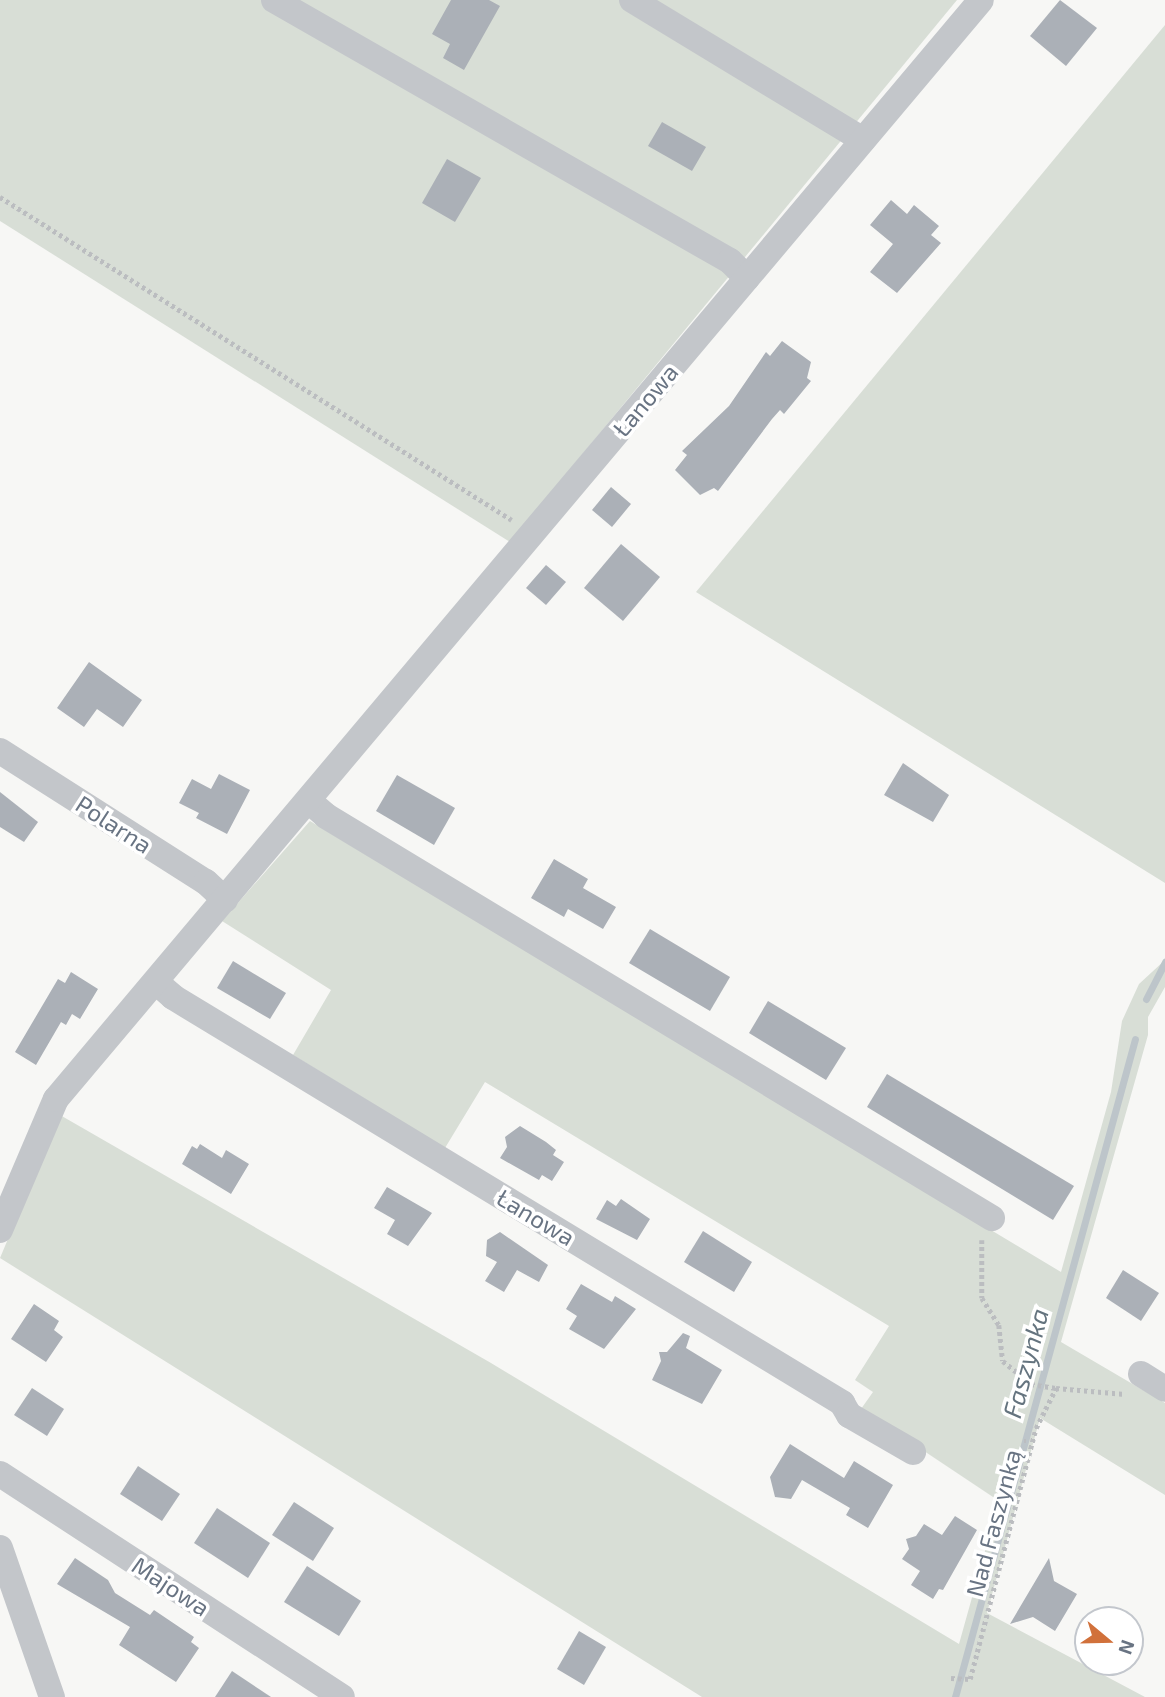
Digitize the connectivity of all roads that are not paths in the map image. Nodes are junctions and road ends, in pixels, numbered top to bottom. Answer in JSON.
{"nodes":[{"id":1,"x":274,"y":0,"type":"edge"},
{"id":2,"x":632,"y":0,"type":"edge"},
{"id":3,"x":981,"y":0,"type":"edge"},
{"id":4,"x":863,"y":140,"type":"junction"},
{"id":5,"x":747,"y":278,"type":"junction"},
{"id":6,"x":0,"y":751,"type":"edge"},
{"id":7,"x":309,"y":801,"type":"junction"},
{"id":8,"x":225,"y":900,"type":"junction"},
{"id":9,"x":156,"y":982,"type":"junction"},
{"id":10,"x":986,"y":1215,"type":"road end"},
{"id":11,"x":0,"y":1230,"type":"edge"},
{"id":12,"x":1133,"y":1384,"type":"road end"},
{"id":13,"x":1165,"y":1389,"type":"edge"},
{"id":14,"x":913,"y":1452,"type":"dead end"},
{"id":15,"x":0,"y":1474,"type":"edge"},
{"id":16,"x":0,"y":1548,"type":"edge"},
{"id":17,"x":52,"y":1697,"type":"edge"},
{"id":18,"x":342,"y":1697,"type":"edge"}],
"edges":[{"from":1,"to":5,"type":"street"},
{"from":2,"to":4,"type":"street"},
{"from":3,"to":4,"type":"street","name":"Łanowa"},
{"from":4,"to":5,"type":"street","name":"Łanowa"},
{"from":5,"to":7,"type":"street","name":"Łanowa"},
{"from":6,"to":8,"type":"street","name":"Polarna"},
{"from":7,"to":8,"type":"street","name":"Łanowa"},
{"from":7,"to":10,"type":"street"},
{"from":8,"to":9,"type":"street","name":"Łanowa"},
{"from":9,"to":11,"type":"street","name":"Łanowa"},
{"from":9,"to":14,"type":"street","name":"Łanowa"},
{"from":12,"to":13,"type":"street"},
{"from":15,"to":18,"type":"street","name":"Majowa"},
{"from":16,"to":17,"type":"street"}]}
